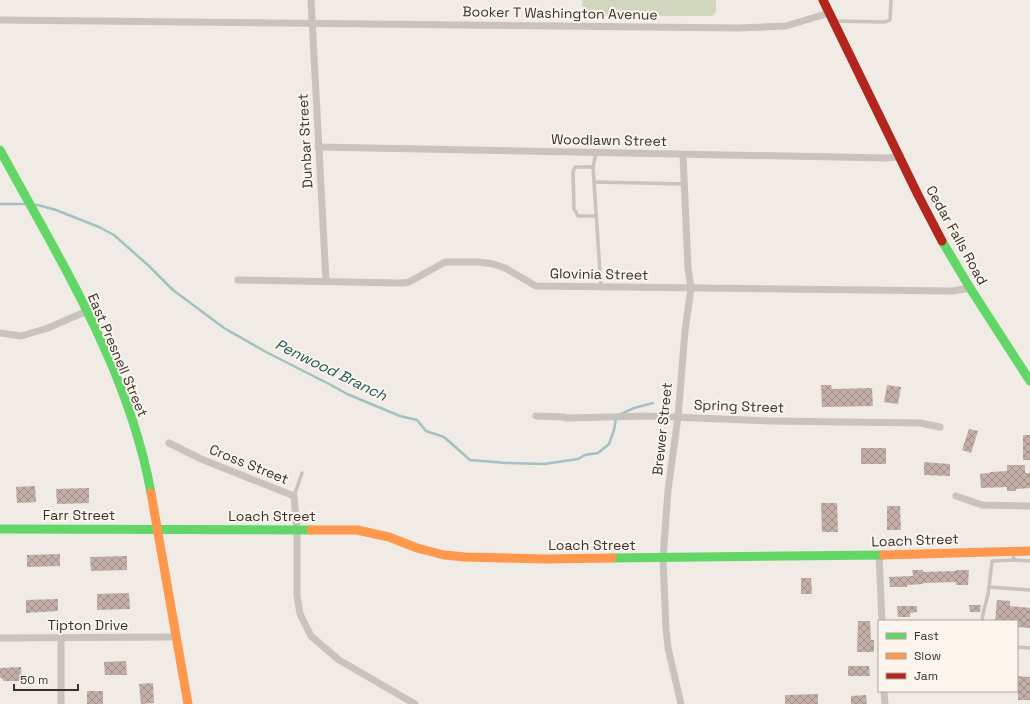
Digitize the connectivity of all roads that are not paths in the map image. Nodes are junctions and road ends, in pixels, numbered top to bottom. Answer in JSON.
{"nodes":[{"id":1,"x":311,"y":0,"type":"edge"},
{"id":2,"x":823,"y":0,"type":"edge"},
{"id":3,"x":891,"y":0,"type":"edge"},
{"id":4,"x":832,"y":17,"type":"junction"},
{"id":5,"x":0,"y":20,"type":"edge"},
{"id":6,"x":312,"y":23,"type":"junction"},
{"id":7,"x":318,"y":147,"type":"junction"},
{"id":8,"x":0,"y":150,"type":"edge"},
{"id":9,"x":596,"y":153,"type":"junction"},
{"id":10,"x":684,"y":155,"type":"junction"},
{"id":11,"x":899,"y":157,"type":"junction"},
{"id":12,"x":593,"y":167,"type":"junction"},
{"id":13,"x":594,"y":182,"type":"junction"},
{"id":14,"x":685,"y":184,"type":"junction"},
{"id":15,"x":596,"y":216,"type":"junction"},
{"id":16,"x":238,"y":280,"type":"dead end"},
{"id":17,"x":326,"y":281,"type":"junction"},
{"id":18,"x":601,"y":287,"type":"junction"},
{"id":19,"x":691,"y":288,"type":"junction"},
{"id":20,"x":970,"y":288,"type":"junction"},
{"id":21,"x":87,"y":311,"type":"junction"},
{"id":22,"x":0,"y":333,"type":"edge"},
{"id":23,"x":1030,"y":381,"type":"edge"},
{"id":24,"x":536,"y":416,"type":"dead end"},
{"id":25,"x":678,"y":417,"type":"junction"},
{"id":26,"x":940,"y":426,"type":"dead end"},
{"id":27,"x":170,"y":443,"type":"dead end"},
{"id":28,"x":302,"y":473,"type":"dead end"},
{"id":29,"x":294,"y":496,"type":"junction"},
{"id":30,"x":956,"y":496,"type":"dead end"},
{"id":31,"x":1030,"y":506,"type":"edge"},
{"id":32,"x":0,"y":529,"type":"edge"},
{"id":33,"x":157,"y":530,"type":"junction"},
{"id":34,"x":297,"y":530,"type":"junction"},
{"id":35,"x":1030,"y":551,"type":"edge"},
{"id":36,"x":879,"y":555,"type":"junction"},
{"id":37,"x":1013,"y":556,"type":"junction"},
{"id":38,"x":663,"y":558,"type":"junction"},
{"id":39,"x":1030,"y":561,"type":"edge"},
{"id":40,"x":989,"y":587,"type":"junction"},
{"id":41,"x":1030,"y":590,"type":"edge"},
{"id":42,"x":882,"y":620,"type":"edge"},
{"id":43,"x":982,"y":620,"type":"edge"},
{"id":44,"x":176,"y":637,"type":"junction"},
{"id":45,"x":0,"y":638,"type":"edge"},
{"id":46,"x":60,"y":638,"type":"junction"},
{"id":47,"x":1018,"y":647,"type":"edge"},
{"id":48,"x":1030,"y":648,"type":"edge"},
{"id":49,"x":884,"y":692,"type":"edge"},
{"id":50,"x":61,"y":704,"type":"edge"},
{"id":51,"x":188,"y":704,"type":"edge"},
{"id":52,"x":415,"y":704,"type":"edge"},
{"id":53,"x":681,"y":704,"type":"edge"},
{"id":54,"x":885,"y":704,"type":"edge"}],
"edges":[{"from":1,"to":6,"type":"street","name":"Dunbar Street"},
{"from":2,"to":4,"type":"street","name":"Cedar Falls Road"},
{"from":3,"to":4,"type":"lane"},
{"from":4,"to":6,"type":"street","name":"Booker T Washington Avenue"},
{"from":4,"to":11,"type":"street","name":"Cedar Falls Road"},
{"from":5,"to":6,"type":"street","name":"Booker T Washington Avenue"},
{"from":6,"to":7,"type":"street","name":"Dunbar Street"},
{"from":7,"to":9,"type":"street","name":"Woodlawn Street"},
{"from":7,"to":17,"type":"street","name":"Dunbar Street"},
{"from":8,"to":21,"type":"street","name":"East Presnell Street"},
{"from":9,"to":10,"type":"street","name":"Woodlawn Street"},
{"from":9,"to":12,"type":"lane"},
{"from":10,"to":11,"type":"street","name":"Woodlawn Street"},
{"from":10,"to":14,"type":"street","name":"Brewer Street"},
{"from":11,"to":20,"type":"street","name":"Cedar Falls Road"},
{"from":12,"to":13,"type":"lane"},
{"from":12,"to":15,"type":"lane"},
{"from":13,"to":14,"type":"lane"},
{"from":13,"to":15,"type":"lane"},
{"from":14,"to":19,"type":"street","name":"Brewer Street"},
{"from":15,"to":18,"type":"lane"},
{"from":16,"to":17,"type":"street","name":"Glovinia Street"},
{"from":17,"to":18,"type":"street","name":"Glovinia Street"},
{"from":18,"to":19,"type":"street","name":"Glovinia Street"},
{"from":19,"to":20,"type":"street","name":"Glovinia Street"},
{"from":19,"to":25,"type":"street","name":"Brewer Street"},
{"from":20,"to":23,"type":"street","name":"Cedar Falls Road"},
{"from":21,"to":22,"type":"street"},
{"from":21,"to":33,"type":"street","name":"East Presnell Street"},
{"from":24,"to":25,"type":"street","name":"Spring Street"},
{"from":25,"to":26,"type":"street","name":"Spring Street"},
{"from":25,"to":38,"type":"street","name":"Brewer Street"},
{"from":27,"to":29,"type":"street","name":"Cross Street"},
{"from":28,"to":29,"type":"lane"},
{"from":29,"to":34,"type":"street","name":"Cross Street"},
{"from":30,"to":31,"type":"street"},
{"from":32,"to":33,"type":"street","name":"Farr Street"},
{"from":33,"to":34,"type":"street","name":"Loach Street"},
{"from":33,"to":44,"type":"street","name":"East Presnell Street"},
{"from":34,"to":38,"type":"street","name":"Loach Street"},
{"from":34,"to":52,"type":"street","name":"Cross Street"},
{"from":35,"to":37,"type":"street","name":"Loach Street"},
{"from":36,"to":37,"type":"street","name":"Loach Street"},
{"from":36,"to":38,"type":"street","name":"Loach Street"},
{"from":36,"to":42,"type":"street"},
{"from":37,"to":39,"type":"lane"},
{"from":37,"to":40,"type":"lane"},
{"from":38,"to":53,"type":"street","name":"Brewer Street"},
{"from":40,"to":41,"type":"lane"},
{"from":40,"to":43,"type":"lane"},
{"from":44,"to":46,"type":"street","name":"Tipton Drive"},
{"from":44,"to":51,"type":"street","name":"East Presnell Street"},
{"from":45,"to":46,"type":"street","name":"Tipton Drive"},
{"from":46,"to":50,"type":"street"},
{"from":47,"to":48,"type":"lane"},
{"from":49,"to":54,"type":"street"}]}
